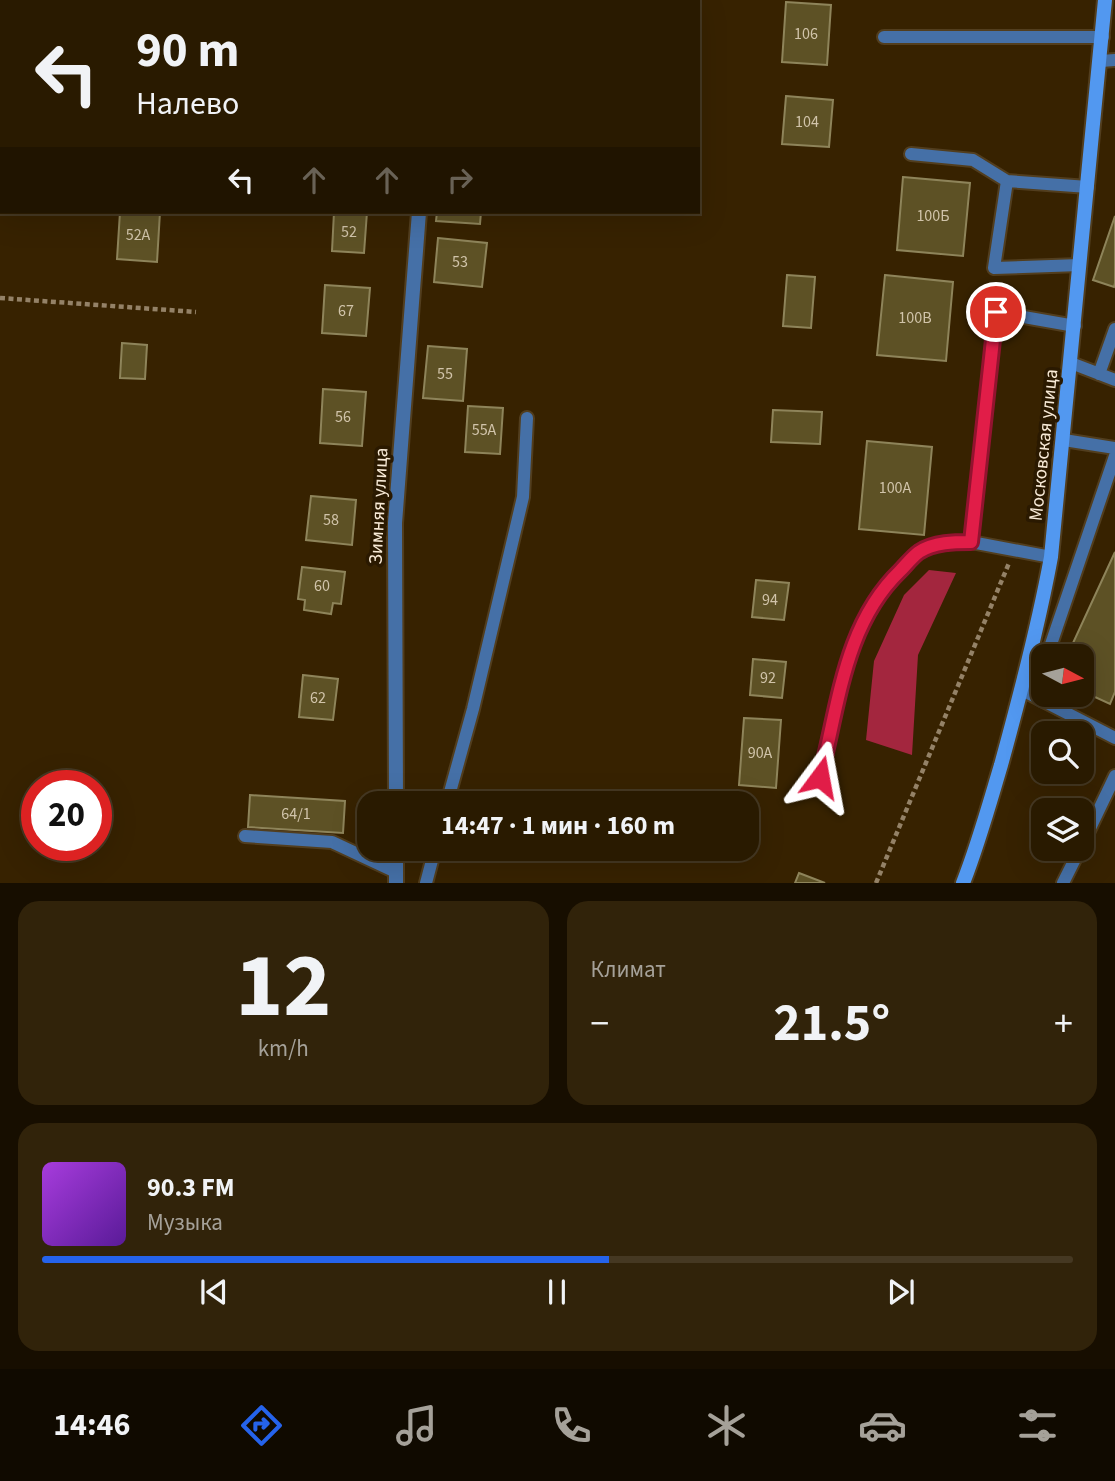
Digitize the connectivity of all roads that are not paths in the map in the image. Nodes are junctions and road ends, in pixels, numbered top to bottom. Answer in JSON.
{"nodes":[{"id":1,"x":1105,"y":0,"type":"edge"},
{"id":2,"x":884,"y":37,"type":"dead end"},
{"id":3,"x":1103,"y":37,"type":"junction"},
{"id":4,"x":1108,"y":60,"type":"edge"},
{"id":5,"x":911,"y":154,"type":"dead end"},
{"id":6,"x":1007,"y":181,"type":"junction"},
{"id":7,"x":1088,"y":187,"type":"junction"},
{"id":8,"x":419,"y":214,"type":"edge"},
{"id":9,"x":1080,"y":265,"type":"junction"},
{"id":10,"x":1075,"y":326,"type":"junction"},
{"id":11,"x":1115,"y":329,"type":"edge"},
{"id":12,"x":1071,"y":363,"type":"junction"},
{"id":13,"x":1099,"y":374,"type":"junction"},
{"id":14,"x":1115,"y":380,"type":"edge"},
{"id":15,"x":527,"y":418,"type":"dead end"},
{"id":16,"x":1064,"y":440,"type":"junction"},
{"id":17,"x":1115,"y":448,"type":"edge"},
{"id":18,"x":1115,"y":456,"type":"edge"},
{"id":19,"x":971,"y":542,"type":"junction"},
{"id":20,"x":1051,"y":557,"type":"junction"},
{"id":21,"x":1051,"y":644,"type":"edge"},
{"id":22,"x":1022,"y":690,"type":"junction"},
{"id":23,"x":1115,"y":738,"type":"edge"},
{"id":24,"x":1115,"y":776,"type":"edge"},
{"id":25,"x":820,"y":777,"type":"dead end"},
{"id":26,"x":396,"y":791,"type":"edge"},
{"id":27,"x":450,"y":791,"type":"edge"},
{"id":28,"x":1094,"y":820,"type":"edge"},
{"id":29,"x":245,"y":836,"type":"dead end"},
{"id":30,"x":432,"y":861,"type":"edge"},
{"id":31,"x":1074,"y":861,"type":"edge"},
{"id":32,"x":396,"y":877,"type":"edge"},
{"id":33,"x":426,"y":883,"type":"edge"},
{"id":34,"x":963,"y":883,"type":"edge"},
{"id":35,"x":1063,"y":883,"type":"edge"}],
"edges":[{"from":1,"to":3,"type":"main road","name":"Московская улица"},
{"from":2,"to":3,"type":"lane"},
{"from":3,"to":4,"type":"main road","name":"Московская улица"},
{"from":4,"to":7,"type":"main road","name":"Московская улица"},
{"from":5,"to":6,"type":"lane"},
{"from":6,"to":7,"type":"lane"},
{"from":6,"to":9,"type":"lane"},
{"from":7,"to":9,"type":"main road","name":"Московская улица"},
{"from":8,"to":26,"type":"street","name":"Зимняя улица"},
{"from":9,"to":10,"type":"main road","name":"Московская улица"},
{"from":10,"to":12,"type":"main road","name":"Московская улица"},
{"from":10,"to":19,"type":"lane"},
{"from":11,"to":13,"type":"lane"},
{"from":12,"to":13,"type":"lane"},
{"from":12,"to":16,"type":"main road","name":"Московская улица"},
{"from":13,"to":14,"type":"lane"},
{"from":15,"to":27,"type":"lane"},
{"from":16,"to":17,"type":"lane"},
{"from":16,"to":20,"type":"main road","name":"Московская улица"},
{"from":18,"to":21,"type":"lane"},
{"from":19,"to":20,"type":"lane"},
{"from":19,"to":25,"type":"lane"},
{"from":20,"to":22,"type":"main road","name":"Московская улица"},
{"from":22,"to":23,"type":"lane"},
{"from":22,"to":34,"type":"main road","name":"Московская улица"},
{"from":24,"to":28,"type":"lane"},
{"from":29,"to":32,"type":"lane"},
{"from":30,"to":33,"type":"lane"},
{"from":31,"to":35,"type":"lane"}]}
